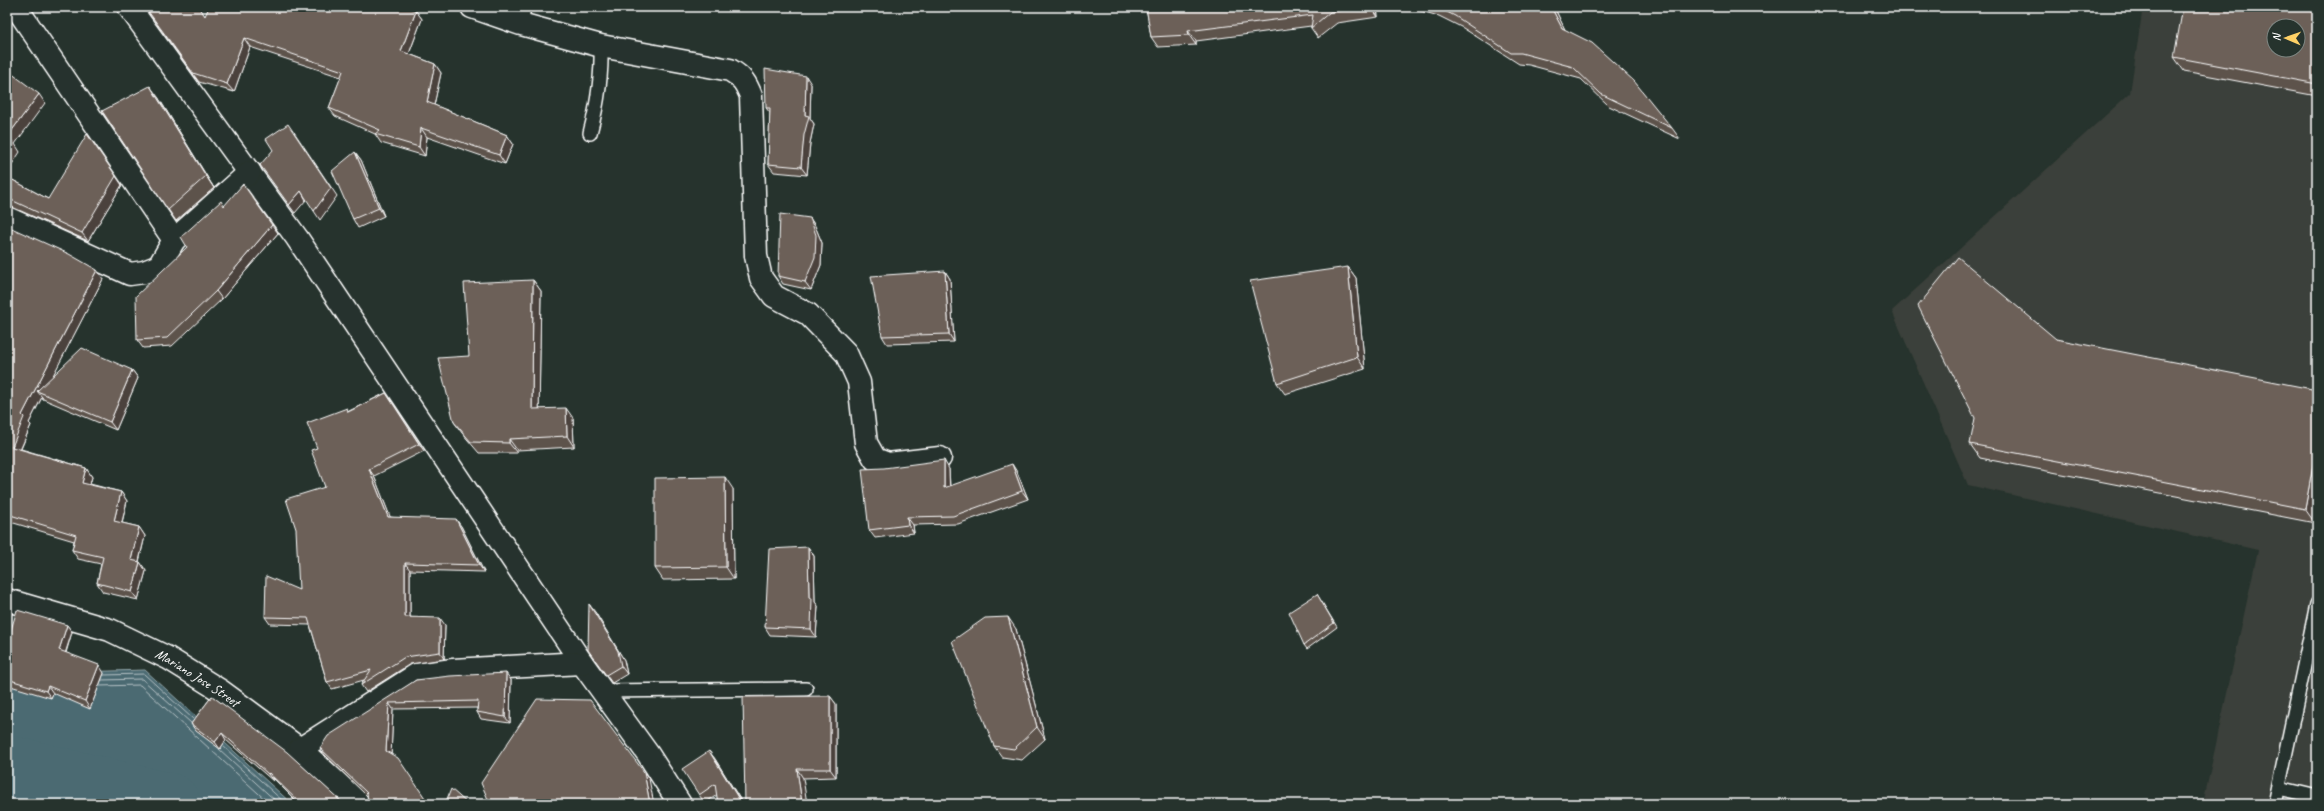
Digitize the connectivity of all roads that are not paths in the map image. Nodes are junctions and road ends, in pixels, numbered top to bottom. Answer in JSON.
{"nodes":[{"id":1,"x":16,"y":7,"type":"edge"},
{"id":2,"x":129,"y":7,"type":"edge"},
{"id":3,"x":472,"y":7,"type":"edge"},
{"id":4,"x":523,"y":15,"type":"edge"},
{"id":5,"x":601,"y":46,"type":"junction"},
{"id":6,"x":590,"y":133,"type":"dead end"},
{"id":7,"x":250,"y":172,"type":"junction"},
{"id":8,"x":7,"y":218,"type":"edge"},
{"id":9,"x":174,"y":240,"type":"junction"},
{"id":10,"x":940,"y":458,"type":"dead end"},
{"id":11,"x":7,"y":600,"type":"edge"},
{"id":12,"x":2317,"y":604,"type":"edge"},
{"id":13,"x":582,"y":663,"type":"junction"},
{"id":14,"x":806,"y":689,"type":"dead end"},
{"id":15,"x":602,"y":691,"type":"junction"},
{"id":16,"x":300,"y":749,"type":"junction"},
{"id":17,"x":2279,"y":788,"type":"junction"},
{"id":18,"x":2317,"y":797,"type":"edge"},
{"id":19,"x":360,"y":804,"type":"edge"},
{"id":20,"x":680,"y":804,"type":"edge"},
{"id":21,"x":2276,"y":804,"type":"edge"}],
"edges":[{"from":1,"to":9,"type":"street"},
{"from":2,"to":7,"type":"street"},
{"from":3,"to":4,"type":"street"},
{"from":4,"to":5,"type":"street"},
{"from":5,"to":6,"type":"lane"},
{"from":5,"to":10,"type":"street"},
{"from":7,"to":9,"type":"street"},
{"from":7,"to":13,"type":"street"},
{"from":8,"to":9,"type":"street"},
{"from":11,"to":16,"type":"street","name":"Mariano Jose Street"},
{"from":12,"to":17,"type":"lane"},
{"from":13,"to":15,"type":"street"},
{"from":13,"to":16,"type":"street"},
{"from":14,"to":15,"type":"lane"},
{"from":15,"to":20,"type":"street"},
{"from":16,"to":19,"type":"street","name":"Mariano Jose Street"},
{"from":17,"to":18,"type":"lane"},
{"from":17,"to":21,"type":"lane"}]}
